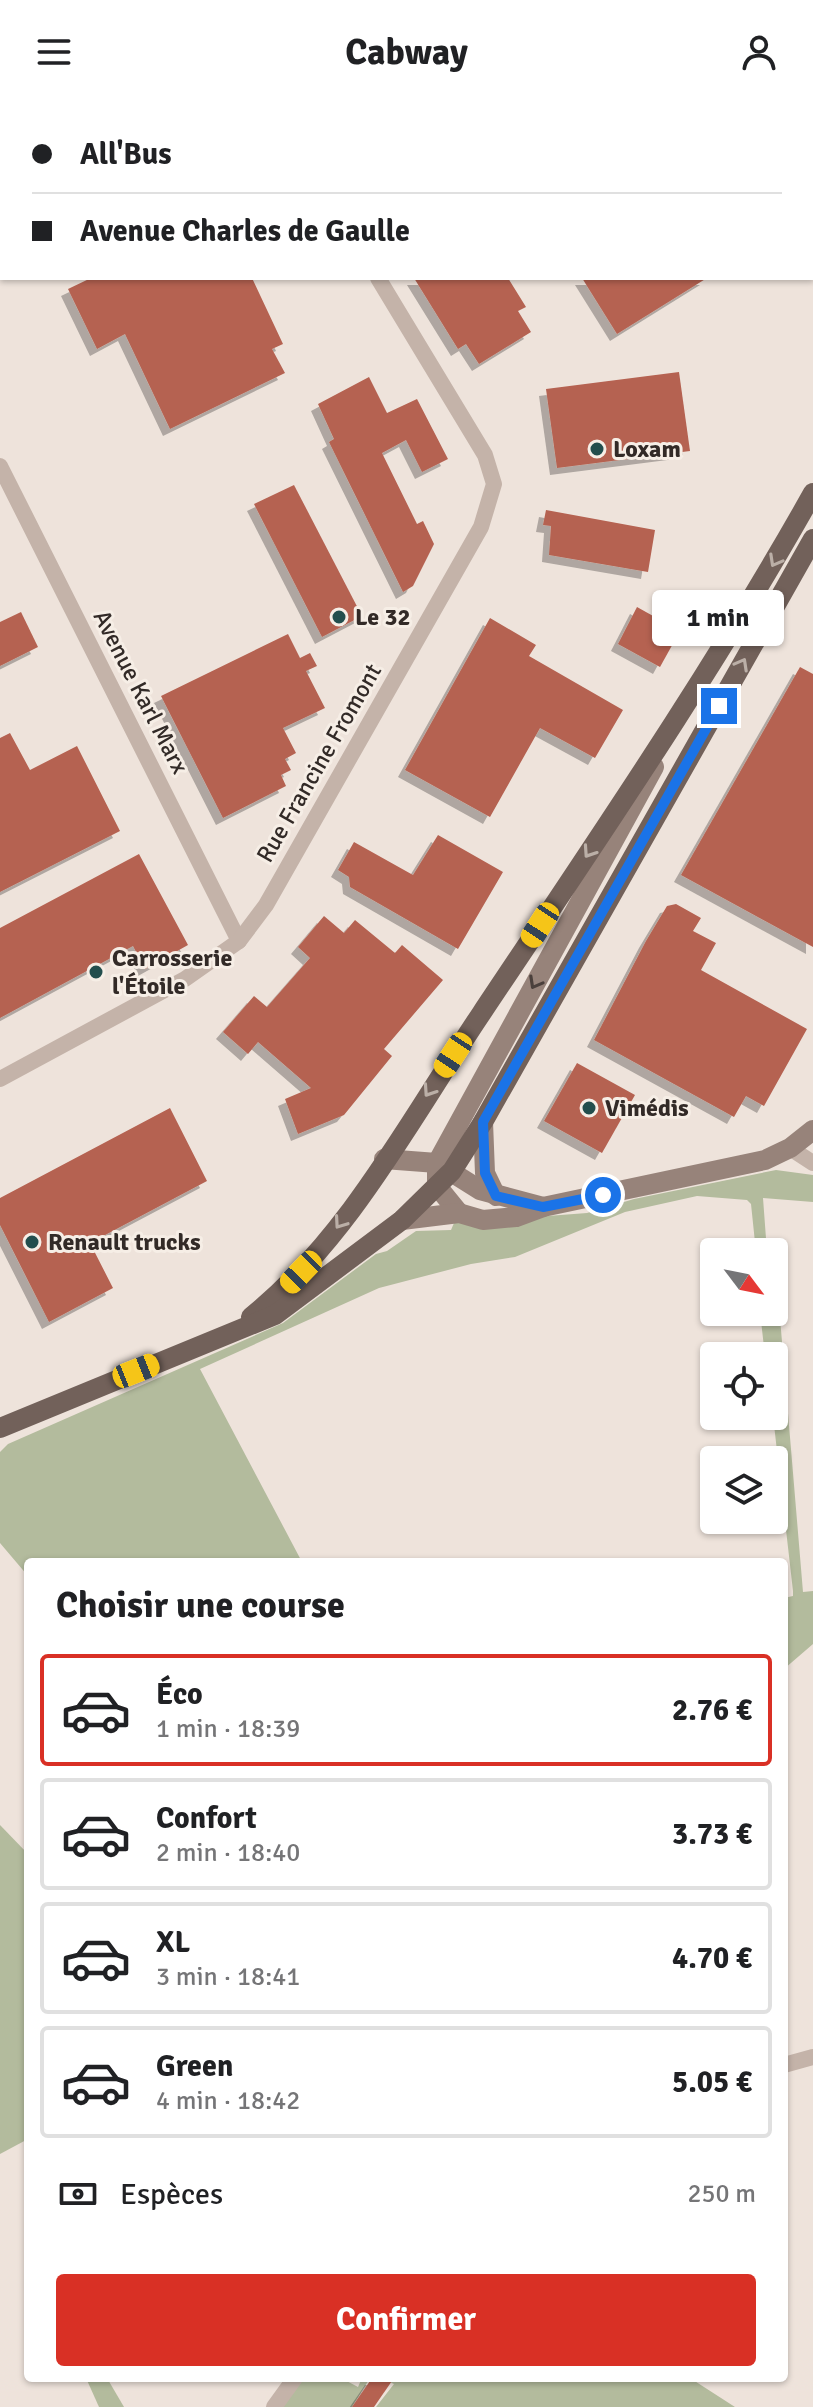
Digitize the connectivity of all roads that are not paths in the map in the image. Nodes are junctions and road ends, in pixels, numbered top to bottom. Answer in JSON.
{"nodes":[{"id":1,"x":379,"y":280,"type":"edge"},
{"id":2,"x":0,"y":466,"type":"edge"},
{"id":3,"x":813,"y":493,"type":"edge"},
{"id":4,"x":813,"y":539,"type":"edge"},
{"id":5,"x":679,"y":717,"type":"junction"},
{"id":6,"x":239,"y":941,"type":"junction"},
{"id":7,"x":0,"y":1079,"type":"edge"},
{"id":8,"x":483,"y":1122,"type":"junction"},
{"id":9,"x":813,"y":1130,"type":"edge"},
{"id":10,"x":790,"y":1148,"type":"junction"},
{"id":11,"x":384,"y":1159,"type":"junction"},
{"id":12,"x":813,"y":1163,"type":"edge"},
{"id":13,"x":442,"y":1173,"type":"junction"},
{"id":14,"x":496,"y":1196,"type":"junction"},
{"id":15,"x":543,"y":1207,"type":"junction"},
{"id":16,"x":459,"y":1213,"type":"junction"},
{"id":17,"x":402,"y":1220,"type":"junction"},
{"id":18,"x":235,"y":1330,"type":"junction"},
{"id":19,"x":0,"y":1428,"type":"edge"},
{"id":20,"x":813,"y":2057,"type":"edge"},
{"id":21,"x":788,"y":2064,"type":"edge"},
{"id":22,"x":292,"y":2382,"type":"edge"},
{"id":23,"x":274,"y":2407,"type":"edge"}],
"edges":[{"from":1,"to":6,"type":"street","name":"Rue Francine Fromont"},
{"from":2,"to":6,"type":"street","name":"Avenue Karl Marx"},
{"from":3,"to":5,"type":"main road","one_way":true},
{"from":8,"to":4,"type":"main road","one_way":true},
{"from":5,"to":11,"type":"main road","one_way":true},
{"from":5,"to":13,"type":"street","one_way":true},
{"from":6,"to":7,"type":"street","name":"Rue Francine Fromont"},
{"from":8,"to":13,"type":"main road"},
{"from":8,"to":14,"type":"street"},
{"from":9,"to":10,"type":"street"},
{"from":10,"to":12,"type":"street"},
{"from":10,"to":15,"type":"street"},
{"from":11,"to":13,"type":"street"},
{"from":11,"to":18,"type":"main road","one_way":true},
{"from":13,"to":14,"type":"street"},
{"from":13,"to":16,"type":"street"},
{"from":13,"to":17,"type":"main road"},
{"from":14,"to":15,"type":"street"},
{"from":15,"to":16,"type":"street"},
{"from":16,"to":17,"type":"street"},
{"from":17,"to":18,"type":"main road"},
{"from":18,"to":19,"type":"main road"},
{"from":20,"to":21,"type":"street"},
{"from":22,"to":23,"type":"street"}]}
